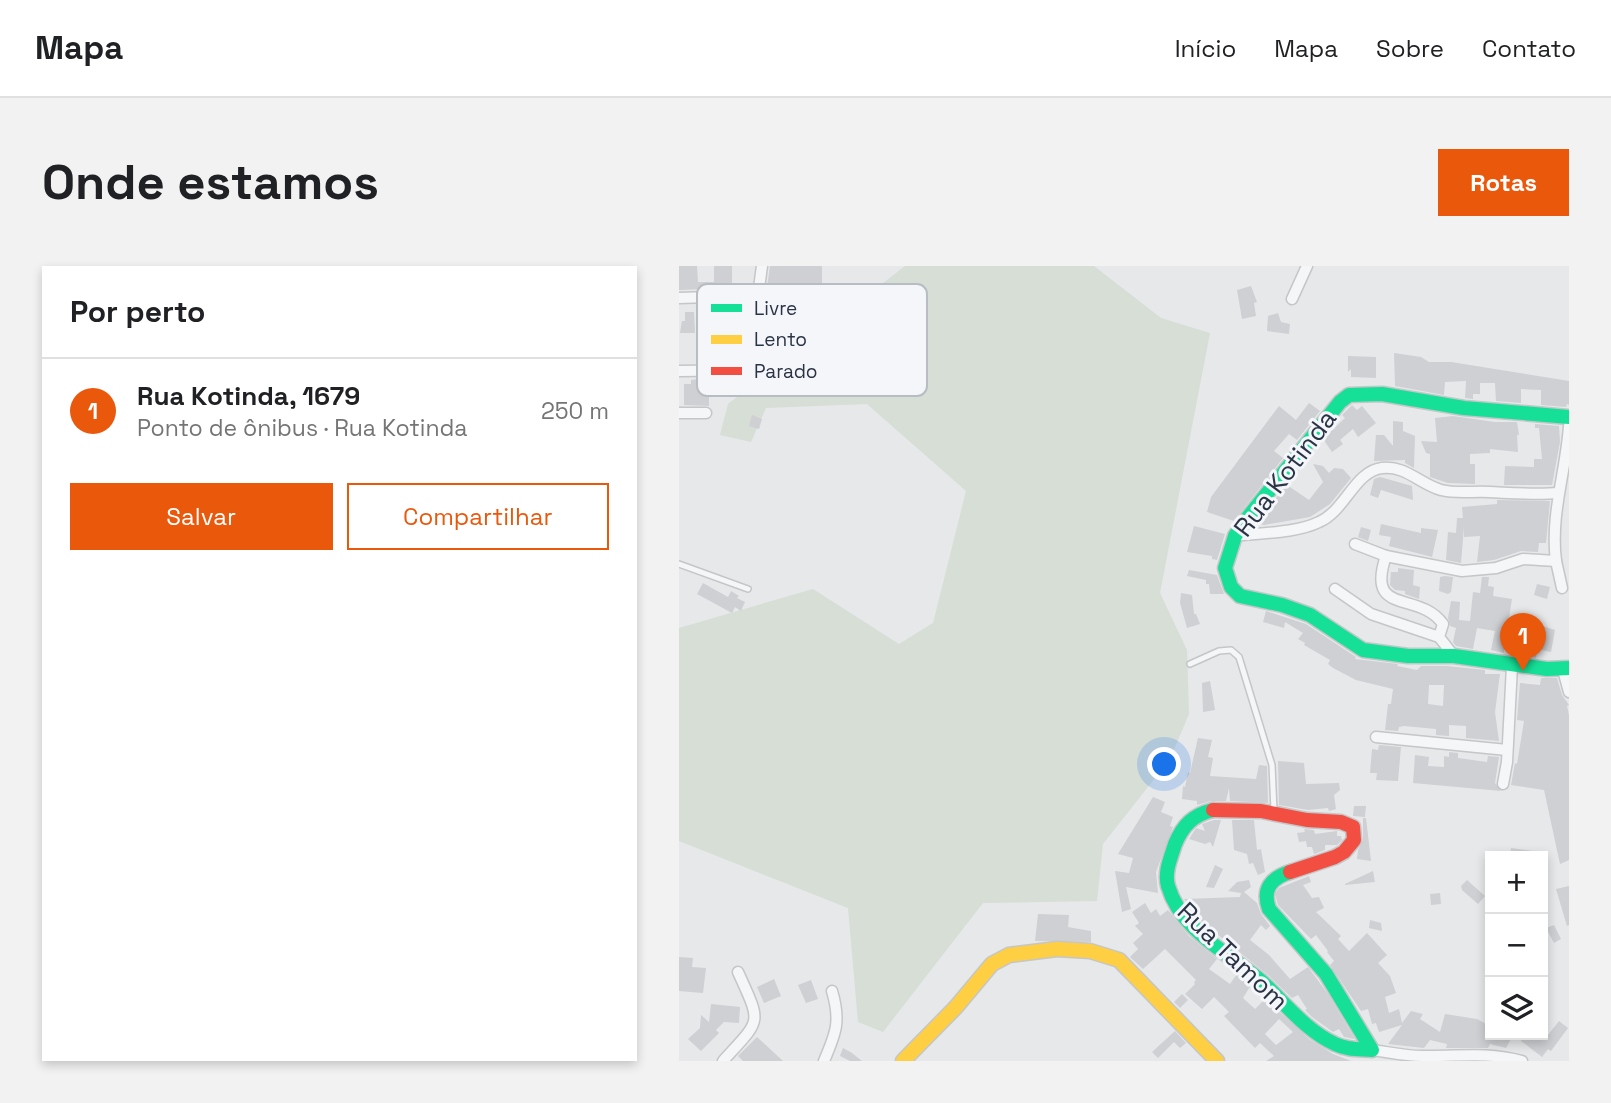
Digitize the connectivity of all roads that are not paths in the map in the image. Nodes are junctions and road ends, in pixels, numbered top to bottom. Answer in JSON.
{"nodes":[{"id":1,"x":762,"y":266,"type":"edge"},
{"id":2,"x":1307,"y":266,"type":"edge"},
{"id":3,"x":760,"y":284,"type":"edge"},
{"id":4,"x":697,"y":297,"type":"edge"},
{"id":5,"x":679,"y":298,"type":"edge"},
{"id":6,"x":1292,"y":299,"type":"dead end"},
{"id":7,"x":679,"y":371,"type":"edge"},
{"id":8,"x":697,"y":371,"type":"edge"},
{"id":9,"x":679,"y":413,"type":"edge"},
{"id":10,"x":706,"y":413,"type":"dead end"},
{"id":11,"x":1569,"y":417,"type":"edge"},
{"id":12,"x":1569,"y":426,"type":"edge"},
{"id":13,"x":1558,"y":493,"type":"junction"},
{"id":14,"x":1235,"y":536,"type":"junction"},
{"id":15,"x":1355,"y":544,"type":"dead end"},
{"id":16,"x":1386,"y":556,"type":"junction"},
{"id":17,"x":1556,"y":561,"type":"junction"},
{"id":18,"x":679,"y":564,"type":"edge"},
{"id":19,"x":1562,"y":588,"type":"dead end"},
{"id":20,"x":748,"y":589,"type":"dead end"},
{"id":21,"x":1335,"y":589,"type":"dead end"},
{"id":22,"x":1439,"y":637,"type":"junction"},
{"id":23,"x":1454,"y":656,"type":"junction"},
{"id":24,"x":1189,"y":664,"type":"dead end"},
{"id":25,"x":1511,"y":666,"type":"junction"},
{"id":26,"x":1566,"y":669,"type":"edge"},
{"id":27,"x":1569,"y":692,"type":"edge"},
{"id":28,"x":1376,"y":737,"type":"dead end"},
{"id":29,"x":1507,"y":750,"type":"junction"},
{"id":30,"x":1503,"y":784,"type":"dead end"},
{"id":31,"x":1274,"y":814,"type":"junction"},
{"id":32,"x":738,"y":972,"type":"dead end"},
{"id":33,"x":832,"y":991,"type":"dead end"},
{"id":34,"x":1372,"y":1050,"type":"junction"},
{"id":35,"x":723,"y":1061,"type":"edge"},
{"id":36,"x":824,"y":1061,"type":"edge"},
{"id":37,"x":904,"y":1061,"type":"edge"},
{"id":38,"x":1217,"y":1061,"type":"edge"},
{"id":39,"x":1522,"y":1061,"type":"edge"}],
"edges":[{"from":1,"to":3,"type":"street"},
{"from":2,"to":6,"type":"street"},
{"from":4,"to":5,"type":"street"},
{"from":7,"to":8,"type":"street"},
{"from":9,"to":10,"type":"street"},
{"from":11,"to":14,"type":"street","name":"Rua Kotinda"},
{"from":12,"to":13,"type":"street"},
{"from":13,"to":14,"type":"street"},
{"from":13,"to":17,"type":"street"},
{"from":14,"to":23,"type":"street","name":"Rua Kotinda"},
{"from":15,"to":16,"type":"street"},
{"from":16,"to":17,"type":"street"},
{"from":16,"to":22,"type":"street"},
{"from":17,"to":19,"type":"street"},
{"from":18,"to":20,"type":"lane"},
{"from":21,"to":22,"type":"street"},
{"from":22,"to":23,"type":"street"},
{"from":23,"to":25,"type":"street","name":"Rua Kotinda"},
{"from":24,"to":31,"type":"lane"},
{"from":25,"to":26,"type":"street","name":"Rua Kotinda"},
{"from":25,"to":29,"type":"street"},
{"from":26,"to":27,"type":"street"},
{"from":28,"to":29,"type":"street"},
{"from":29,"to":30,"type":"street"},
{"from":31,"to":34,"type":"street","name":"Rua Tamom"},
{"from":31,"to":34,"type":"street","name":"Rua Tamom"},
{"from":32,"to":35,"type":"street"},
{"from":33,"to":36,"type":"street"},
{"from":34,"to":39,"type":"street","name":"Rua Tamom"},
{"from":37,"to":38,"type":"street"}]}
